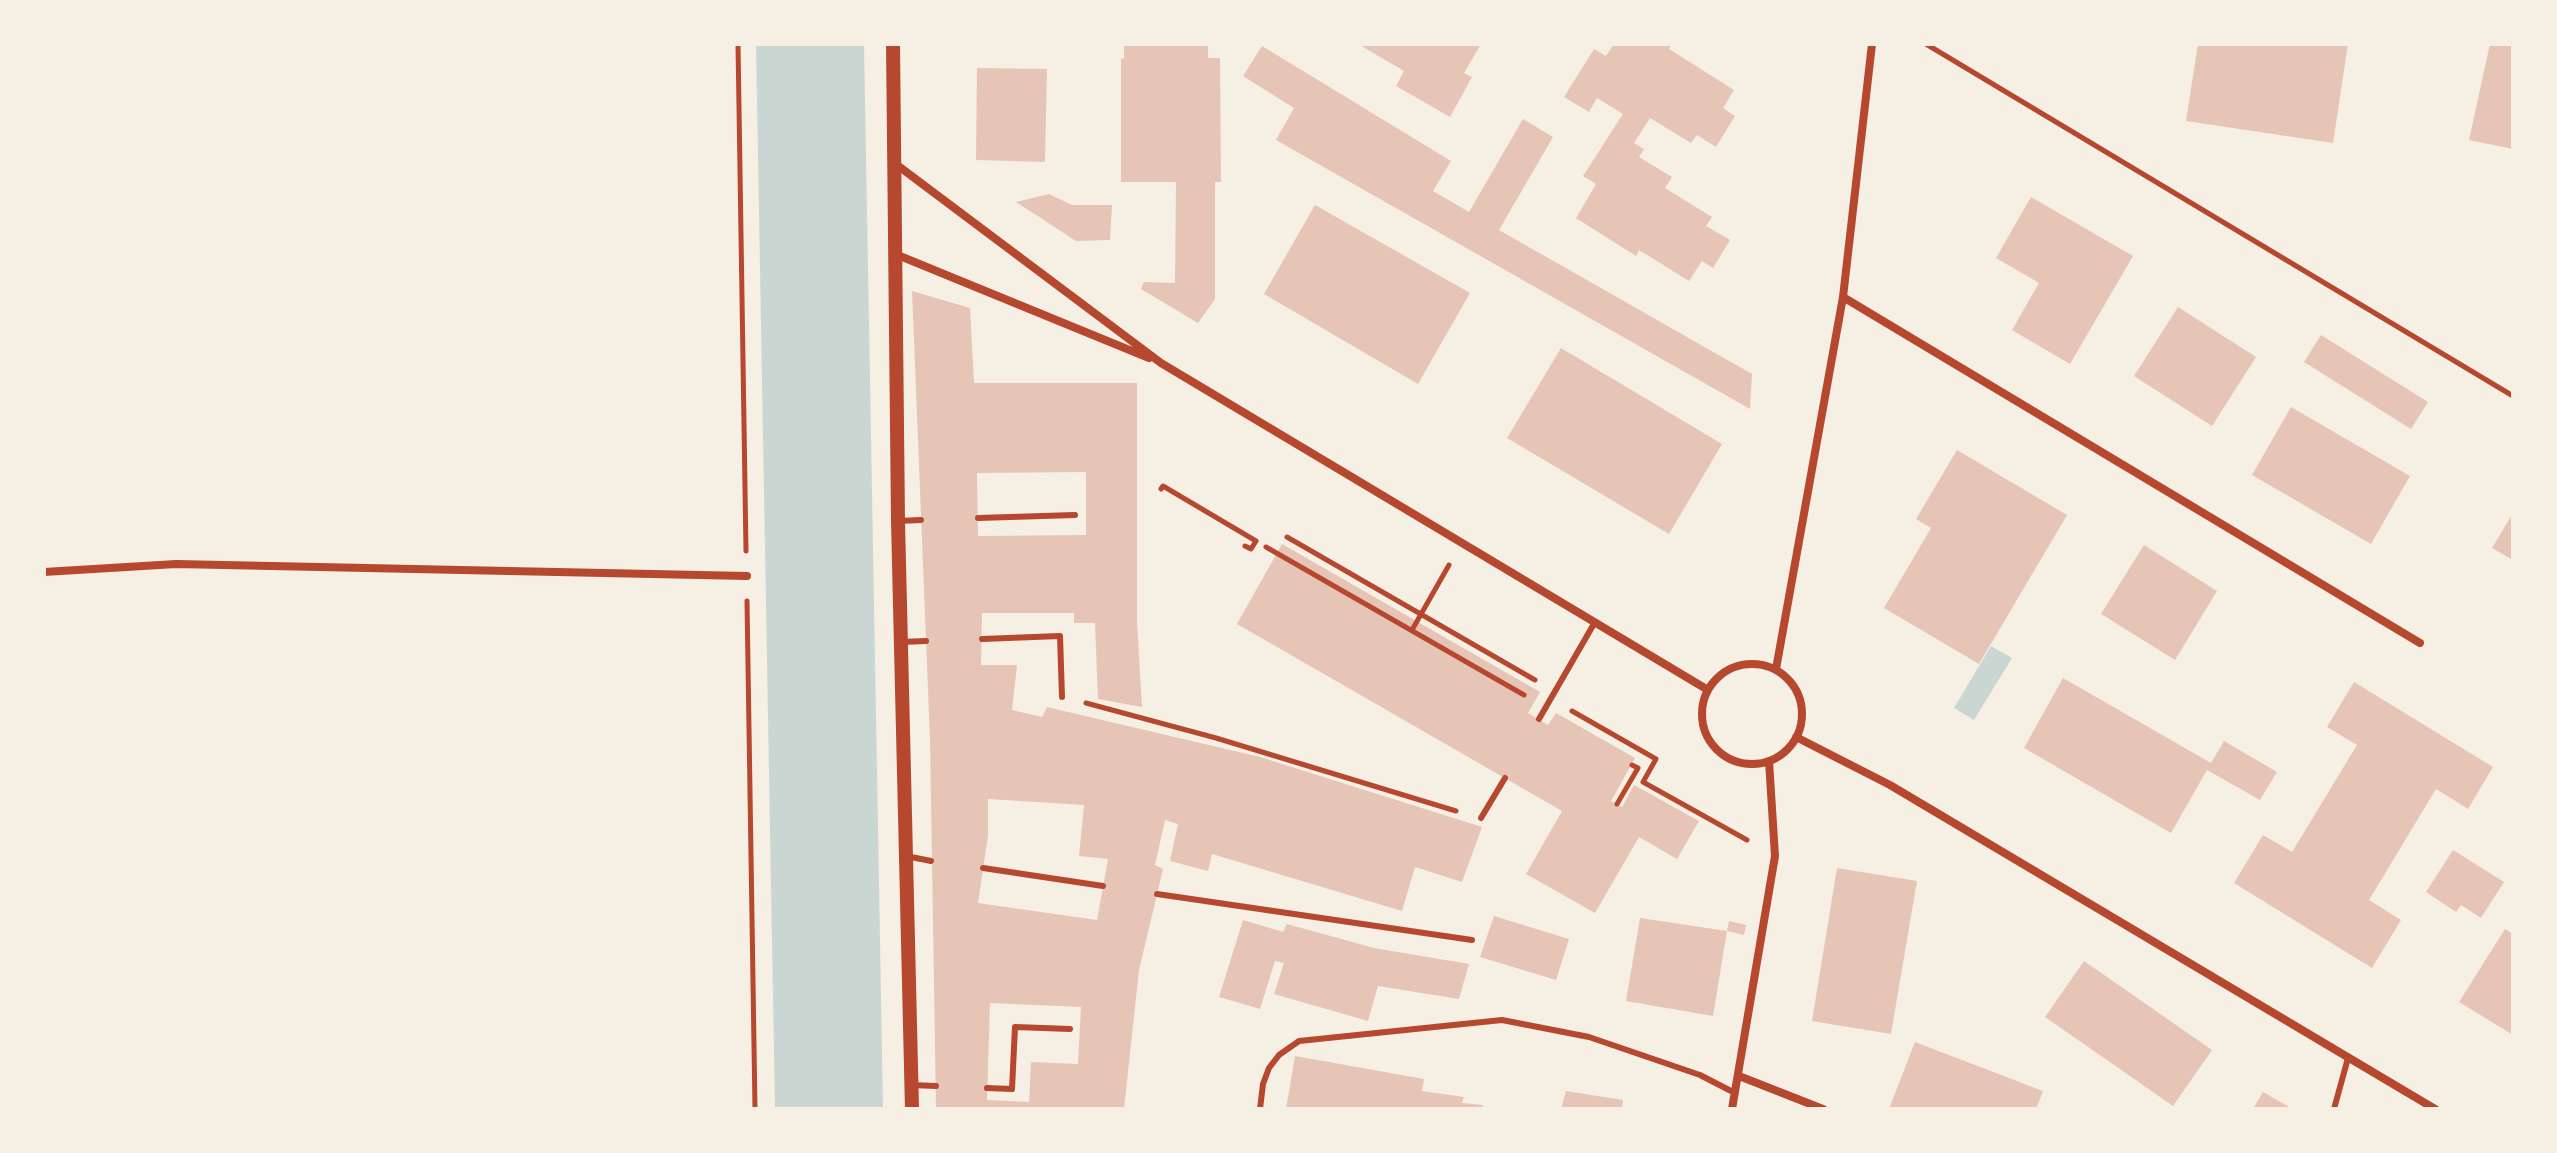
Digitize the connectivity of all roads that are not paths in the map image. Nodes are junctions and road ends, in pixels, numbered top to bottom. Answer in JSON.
{"nodes":[{"id":1,"x":893,"y":44,"type":"edge"},
{"id":2,"x":1872,"y":44,"type":"edge"},
{"id":3,"x":892,"y":161,"type":"junction"},
{"id":4,"x":894,"y":253,"type":"junction"},
{"id":5,"x":1843,"y":297,"type":"junction"},
{"id":6,"x":1161,"y":363,"type":"junction"},
{"id":7,"x":1075,"y":515,"type":"dead end"},
{"id":8,"x":978,"y":518,"type":"dead end"},
{"id":9,"x":921,"y":520,"type":"dead end"},
{"id":10,"x":898,"y":521,"type":"junction"},
{"id":11,"x":44,"y":572,"type":"edge"},
{"id":12,"x":747,"y":576,"type":"dead end"},
{"id":13,"x":1595,"y":622,"type":"junction"},
{"id":14,"x":982,"y":639,"type":"dead end"},
{"id":15,"x":926,"y":641,"type":"dead end"},
{"id":16,"x":900,"y":642,"type":"junction"},
{"id":17,"x":2420,"y":643,"type":"dead end"},
{"id":18,"x":1776,"y":669,"type":"junction"},
{"id":19,"x":1708,"y":690,"type":"junction"},
{"id":20,"x":1062,"y":697,"type":"road end"},
{"id":21,"x":1539,"y":719,"type":"dead end"},
{"id":22,"x":1796,"y":737,"type":"junction"},
{"id":23,"x":1769,"y":761,"type":"junction"},
{"id":24,"x":1505,"y":778,"type":"dead end"},
{"id":25,"x":1481,"y":818,"type":"road end"},
{"id":26,"x":906,"y":856,"type":"junction"},
{"id":27,"x":931,"y":861,"type":"dead end"},
{"id":28,"x":983,"y":868,"type":"dead end"},
{"id":29,"x":1103,"y":886,"type":"dead end"},
{"id":30,"x":1157,"y":894,"type":"dead end"},
{"id":31,"x":1472,"y":940,"type":"dead end"},
{"id":32,"x":1070,"y":1029,"type":"dead end"},
{"id":33,"x":2348,"y":1058,"type":"junction"},
{"id":34,"x":1739,"y":1076,"type":"junction"},
{"id":35,"x":912,"y":1085,"type":"junction"},
{"id":36,"x":936,"y":1086,"type":"dead end"},
{"id":37,"x":987,"y":1088,"type":"dead end"},
{"id":38,"x":1735,"y":1093,"type":"junction"},
{"id":39,"x":912,"y":1109,"type":"edge"},
{"id":40,"x":1260,"y":1109,"type":"edge"},
{"id":41,"x":1732,"y":1109,"type":"edge"},
{"id":42,"x":1823,"y":1109,"type":"edge"},
{"id":43,"x":2334,"y":1109,"type":"edge"},
{"id":44,"x":2435,"y":1109,"type":"edge"}],
"edges":[{"from":1,"to":3,"type":"street"},
{"from":2,"to":5,"type":"street"},
{"from":3,"to":4,"type":"street"},
{"from":3,"to":6,"type":"street"},
{"from":4,"to":6,"type":"street"},
{"from":4,"to":10,"type":"street"},
{"from":5,"to":17,"type":"street"},
{"from":5,"to":18,"type":"street"},
{"from":6,"to":13,"type":"street"},
{"from":7,"to":8,"type":"lane"},
{"from":9,"to":10,"type":"lane"},
{"from":10,"to":16,"type":"street"},
{"from":11,"to":12,"type":"street"},
{"from":13,"to":19,"type":"street"},
{"from":13,"to":21,"type":"lane"},
{"from":14,"to":20,"type":"lane"},
{"from":15,"to":16,"type":"lane"},
{"from":16,"to":26,"type":"street"},
{"from":18,"to":19,"type":"street"},
{"from":18,"to":22,"type":"street"},
{"from":19,"to":23,"type":"street"},
{"from":22,"to":23,"type":"street"},
{"from":22,"to":33,"type":"street"},
{"from":23,"to":34,"type":"street"},
{"from":24,"to":25,"type":"lane"},
{"from":26,"to":27,"type":"lane"},
{"from":26,"to":35,"type":"street"},
{"from":28,"to":29,"type":"lane"},
{"from":30,"to":31,"type":"lane"},
{"from":32,"to":37,"type":"lane"},
{"from":33,"to":43,"type":"lane"},
{"from":33,"to":44,"type":"street"},
{"from":34,"to":38,"type":"street"},
{"from":34,"to":42,"type":"street"},
{"from":35,"to":36,"type":"lane"},
{"from":35,"to":39,"type":"street"},
{"from":38,"to":40,"type":"lane"},
{"from":38,"to":41,"type":"street"}]}
